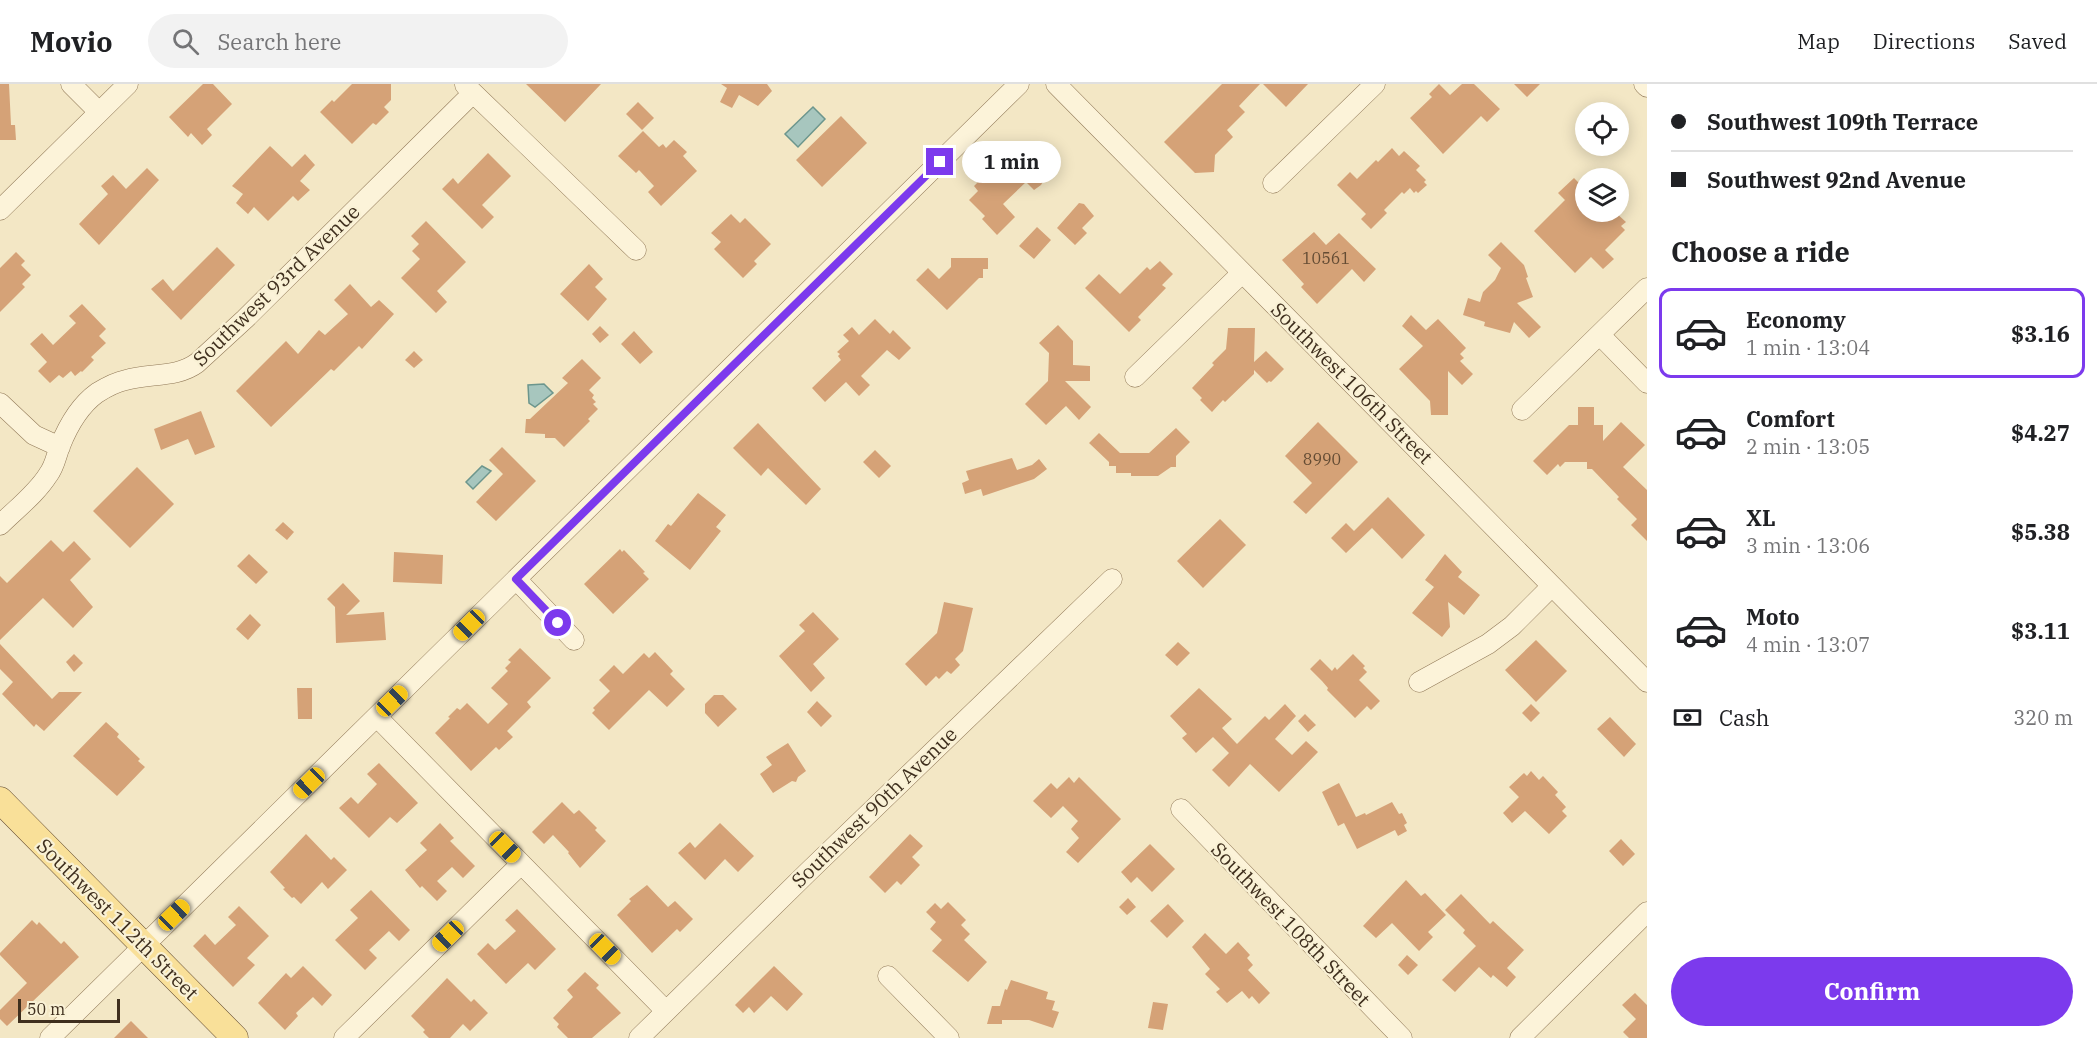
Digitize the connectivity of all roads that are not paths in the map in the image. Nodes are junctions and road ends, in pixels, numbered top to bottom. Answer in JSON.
{"nodes":[{"id":1,"x":71,"y":84,"type":"edge"},
{"id":2,"x":128,"y":84,"type":"edge"},
{"id":3,"x":1019,"y":84,"type":"edge"},
{"id":4,"x":1056,"y":84,"type":"edge"},
{"id":5,"x":1375,"y":84,"type":"edge"},
{"id":6,"x":468,"y":89,"type":"edge"},
{"id":7,"x":99,"y":112,"type":"junction"},
{"id":8,"x":1273,"y":183,"type":"dead end"},
{"id":9,"x":0,"y":210,"type":"edge"},
{"id":10,"x":636,"y":250,"type":"dead end"},
{"id":11,"x":1242,"y":273,"type":"junction"},
{"id":12,"x":1647,"y":288,"type":"edge"},
{"id":13,"x":1600,"y":335,"type":"junction"},
{"id":14,"x":1136,"y":377,"type":"dead end"},
{"id":15,"x":1647,"y":383,"type":"edge"},
{"id":16,"x":0,"y":403,"type":"edge"},
{"id":17,"x":1522,"y":410,"type":"dead end"},
{"id":18,"x":60,"y":447,"type":"junction"},
{"id":19,"x":0,"y":525,"type":"edge"},
{"id":20,"x":516,"y":579,"type":"junction"},
{"id":21,"x":1112,"y":579,"type":"dead end"},
{"id":22,"x":1552,"y":586,"type":"junction"},
{"id":23,"x":574,"y":640,"type":"dead end"},
{"id":24,"x":1419,"y":682,"type":"dead end"},
{"id":25,"x":1647,"y":682,"type":"edge"},
{"id":26,"x":377,"y":717,"type":"junction"},
{"id":27,"x":0,"y":800,"type":"edge"},
{"id":28,"x":1181,"y":809,"type":"dead end"},
{"id":29,"x":521,"y":864,"type":"junction"},
{"id":30,"x":1647,"y":912,"type":"edge"},
{"id":31,"x":143,"y":945,"type":"junction"},
{"id":32,"x":888,"y":976,"type":"dead end"},
{"id":33,"x":666,"y":1011,"type":"junction"},
{"id":34,"x":50,"y":1038,"type":"edge"},
{"id":35,"x":235,"y":1038,"type":"edge"},
{"id":36,"x":344,"y":1038,"type":"edge"},
{"id":37,"x":639,"y":1038,"type":"edge"},
{"id":38,"x":949,"y":1038,"type":"edge"},
{"id":39,"x":1402,"y":1038,"type":"edge"},
{"id":40,"x":1520,"y":1038,"type":"edge"}],
"edges":[{"from":1,"to":7,"type":"street"},
{"from":2,"to":7,"type":"street"},
{"from":3,"to":20,"type":"street"},
{"from":4,"to":11,"type":"street","name":"Southwest 106th Street"},
{"from":5,"to":8,"type":"street"},
{"from":6,"to":10,"type":"street"},
{"from":6,"to":18,"type":"street","name":"Southwest 93rd Avenue"},
{"from":7,"to":9,"type":"street"},
{"from":11,"to":14,"type":"street"},
{"from":11,"to":22,"type":"street","name":"Southwest 106th Street"},
{"from":12,"to":13,"type":"street"},
{"from":13,"to":15,"type":"street"},
{"from":13,"to":17,"type":"street"},
{"from":16,"to":18,"type":"street"},
{"from":18,"to":19,"type":"street","name":"Southwest 93rd Avenue"},
{"from":20,"to":23,"type":"street"},
{"from":20,"to":26,"type":"street"},
{"from":21,"to":33,"type":"street","name":"Southwest 90th Avenue"},
{"from":22,"to":24,"type":"street"},
{"from":22,"to":25,"type":"street","name":"Southwest 106th Street"},
{"from":26,"to":29,"type":"street"},
{"from":26,"to":31,"type":"street"},
{"from":27,"to":31,"type":"main road","name":"Southwest 112th Street"},
{"from":28,"to":39,"type":"street","name":"Southwest 108th Street"},
{"from":29,"to":33,"type":"street"},
{"from":29,"to":36,"type":"street"},
{"from":30,"to":40,"type":"street"},
{"from":31,"to":34,"type":"street"},
{"from":31,"to":35,"type":"main road","name":"Southwest 112th Street"},
{"from":32,"to":38,"type":"street"},
{"from":33,"to":37,"type":"street","name":"Southwest 90th Avenue"}]}
